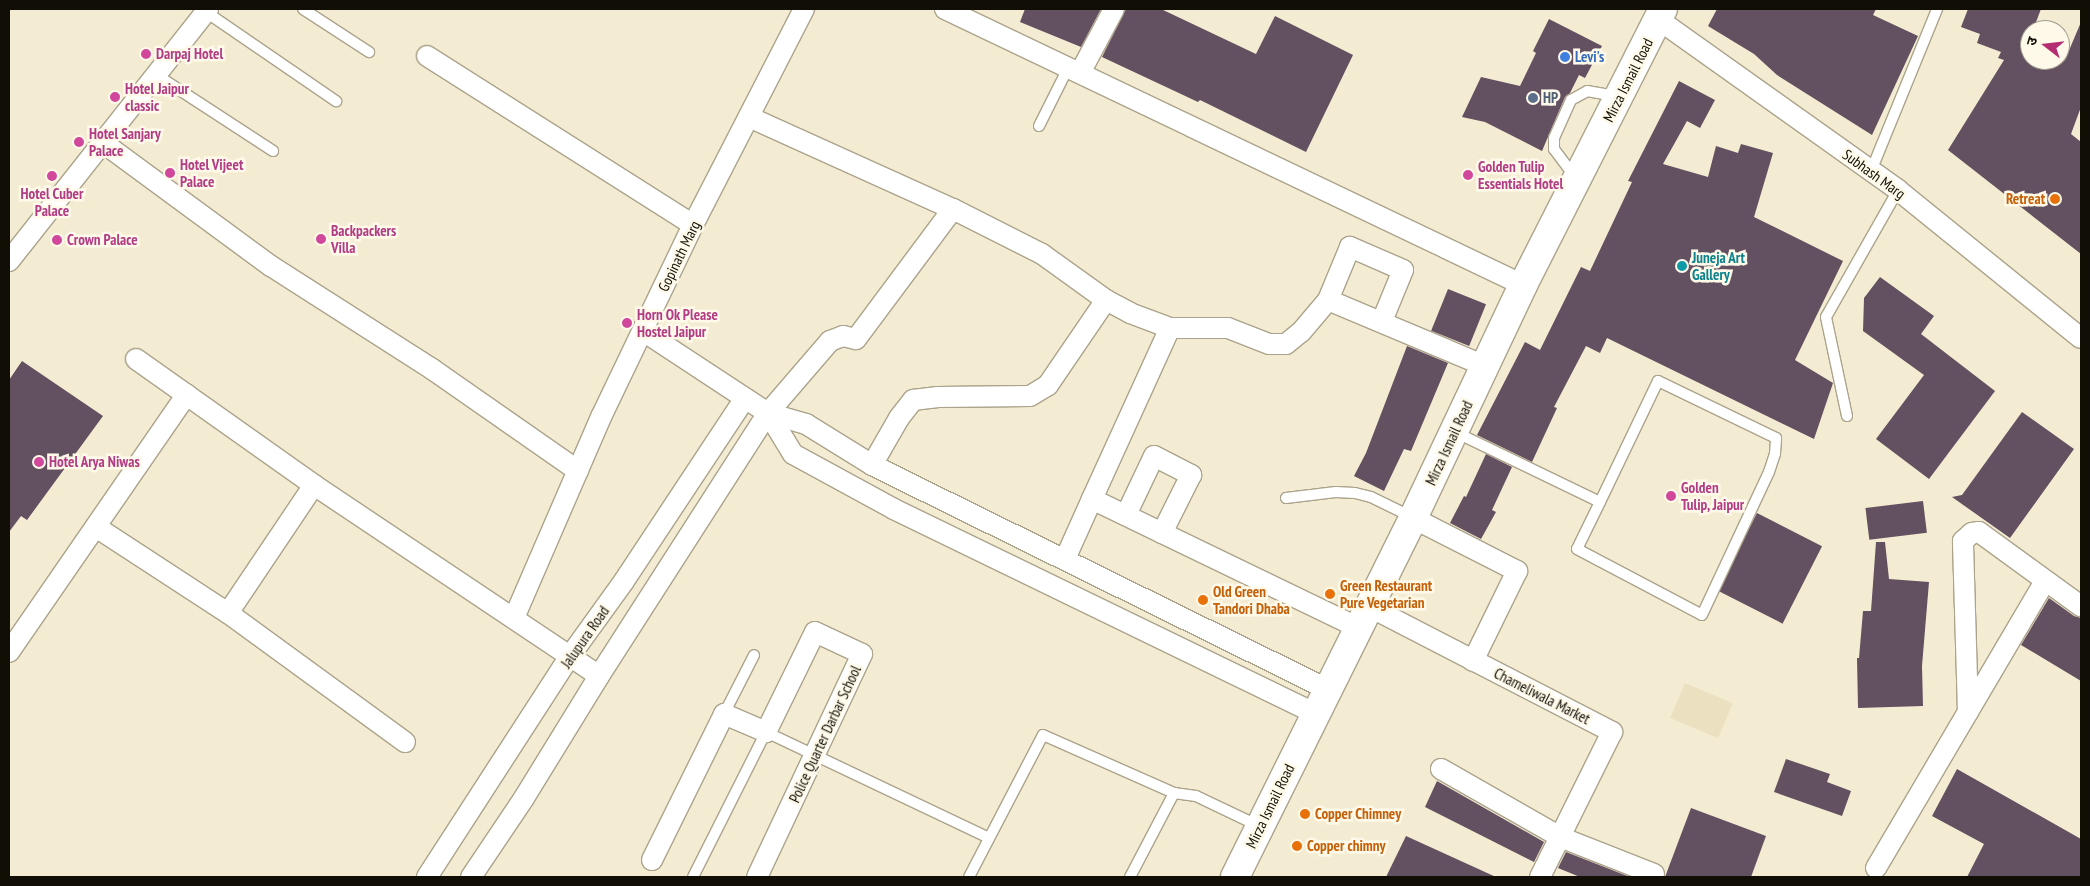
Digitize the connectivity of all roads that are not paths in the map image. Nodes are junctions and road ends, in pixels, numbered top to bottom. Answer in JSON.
{"nodes":[{"id":1,"x":303,"y":9,"type":"edge"},
{"id":2,"x":804,"y":9,"type":"edge"},
{"id":3,"x":945,"y":9,"type":"edge"},
{"id":4,"x":1114,"y":9,"type":"edge"},
{"id":5,"x":1937,"y":9,"type":"edge"},
{"id":6,"x":207,"y":10,"type":"edge"},
{"id":7,"x":1661,"y":14,"type":"edge"},
{"id":8,"x":369,"y":52,"type":"dead end"},
{"id":9,"x":427,"y":56,"type":"dead end"},
{"id":10,"x":1074,"y":71,"type":"junction"},
{"id":11,"x":155,"y":74,"type":"junction"},
{"id":12,"x":1619,"y":97,"type":"junction"},
{"id":13,"x":336,"y":101,"type":"dead end"},
{"id":14,"x":749,"y":117,"type":"junction"},
{"id":15,"x":1039,"y":126,"type":"dead end"},
{"id":16,"x":102,"y":142,"type":"junction"},
{"id":17,"x":274,"y":151,"type":"dead end"},
{"id":18,"x":1871,"y":171,"type":"junction"},
{"id":19,"x":1577,"y":180,"type":"junction"},
{"id":20,"x":1898,"y":190,"type":"junction"},
{"id":21,"x":954,"y":209,"type":"junction"},
{"id":22,"x":694,"y":225,"type":"junction"},
{"id":23,"x":9,"y":261,"type":"edge"},
{"id":24,"x":1523,"y":285,"type":"junction"},
{"id":25,"x":1106,"y":300,"type":"junction"},
{"id":26,"x":1328,"y":300,"type":"junction"},
{"id":27,"x":1382,"y":321,"type":"junction"},
{"id":28,"x":1170,"y":328,"type":"junction"},
{"id":29,"x":643,"y":331,"type":"junction"},
{"id":30,"x":2081,"y":338,"type":"edge"},
{"id":31,"x":136,"y":359,"type":"dead end"},
{"id":32,"x":1485,"y":366,"type":"junction"},
{"id":33,"x":187,"y":394,"type":"junction"},
{"id":34,"x":745,"y":398,"type":"junction"},
{"id":35,"x":768,"y":413,"type":"junction"},
{"id":36,"x":1847,"y":416,"type":"dead end"},
{"id":37,"x":1454,"y":431,"type":"junction"},
{"id":38,"x":872,"y":465,"type":"junction"},
{"id":39,"x":578,"y":472,"type":"junction"},
{"id":40,"x":314,"y":484,"type":"junction"},
{"id":41,"x":1286,"y":498,"type":"dead end"},
{"id":42,"x":1092,"y":499,"type":"junction"},
{"id":43,"x":1600,"y":502,"type":"junction"},
{"id":44,"x":1126,"y":515,"type":"junction"},
{"id":45,"x":1413,"y":518,"type":"junction"},
{"id":46,"x":96,"y":526,"type":"junction"},
{"id":47,"x":1162,"y":533,"type":"junction"},
{"id":48,"x":1064,"y":559,"type":"junction"},
{"id":49,"x":2045,"y":581,"type":"junction"},
{"id":50,"x":2081,"y":606,"type":"edge"},
{"id":51,"x":228,"y":613,"type":"junction"},
{"id":52,"x":1363,"y":617,"type":"junction"},
{"id":53,"x":514,"y":618,"type":"junction"},
{"id":54,"x":9,"y":652,"type":"edge"},
{"id":55,"x":754,"y":655,"type":"dead end"},
{"id":56,"x":570,"y":656,"type":"junction"},
{"id":57,"x":1473,"y":661,"type":"junction"},
{"id":58,"x":599,"y":676,"type":"junction"},
{"id":59,"x":1327,"y":689,"type":"junction"},
{"id":60,"x":1968,"y":712,"type":"junction"},
{"id":61,"x":1316,"y":713,"type":"junction"},
{"id":62,"x":724,"y":714,"type":"junction"},
{"id":63,"x":766,"y":732,"type":"junction"},
{"id":64,"x":405,"y":742,"type":"dead end"},
{"id":65,"x":815,"y":755,"type":"junction"},
{"id":66,"x":1441,"y":769,"type":"dead end"},
{"id":67,"x":1174,"y":794,"type":"junction"},
{"id":68,"x":1260,"y":827,"type":"junction"},
{"id":69,"x":1560,"y":837,"type":"junction"},
{"id":70,"x":989,"y":838,"type":"junction"},
{"id":71,"x":652,"y":860,"type":"dead end"},
{"id":72,"x":1876,"y":868,"type":"dead end"},
{"id":73,"x":1654,"y":874,"type":"dead end"},
{"id":74,"x":1241,"y":875,"type":"edge"},
{"id":75,"x":427,"y":877,"type":"edge"},
{"id":76,"x":471,"y":877,"type":"edge"},
{"id":77,"x":694,"y":877,"type":"edge"},
{"id":78,"x":757,"y":877,"type":"edge"},
{"id":79,"x":969,"y":877,"type":"edge"},
{"id":80,"x":1130,"y":877,"type":"edge"},
{"id":81,"x":1540,"y":877,"type":"edge"}],
"edges":[{"from":1,"to":8,"type":"lane"},
{"from":2,"to":14,"type":"street","name":"Gopinath Marg"},
{"from":3,"to":10,"type":"street"},
{"from":4,"to":10,"type":"street"},
{"from":5,"to":18,"type":"lane"},
{"from":6,"to":11,"type":"street"},
{"from":6,"to":13,"type":"lane"},
{"from":7,"to":12,"type":"highway","name":"Mirza Ismail Road"},
{"from":7,"to":18,"type":"street","name":"Subhash Marg"},
{"from":9,"to":22,"type":"street"},
{"from":10,"to":15,"type":"lane"},
{"from":10,"to":24,"type":"street"},
{"from":11,"to":16,"type":"street"},
{"from":11,"to":17,"type":"lane"},
{"from":12,"to":19,"type":"highway","name":"Mirza Ismail Road"},
{"from":12,"to":19,"type":"lane"},
{"from":14,"to":21,"type":"street"},
{"from":14,"to":22,"type":"street","name":"Gopinath Marg"},
{"from":16,"to":23,"type":"street"},
{"from":16,"to":39,"type":"street"},
{"from":18,"to":20,"type":"street","name":"Subhash Marg"},
{"from":19,"to":24,"type":"highway","name":"Mirza Ismail Road"},
{"from":20,"to":30,"type":"street","name":"Subhash Marg"},
{"from":20,"to":36,"type":"lane"},
{"from":21,"to":25,"type":"street"},
{"from":21,"to":35,"type":"street","name":"Jalupura Road"},
{"from":22,"to":29,"type":"street","name":"Gopinath Marg"},
{"from":24,"to":32,"type":"highway","name":"Mirza Ismail Road"},
{"from":25,"to":28,"type":"street"},
{"from":25,"to":38,"type":"street"},
{"from":26,"to":27,"type":"street"},
{"from":26,"to":27,"type":"street"},
{"from":26,"to":28,"type":"street"},
{"from":27,"to":32,"type":"street"},
{"from":28,"to":42,"type":"street"},
{"from":29,"to":34,"type":"street"},
{"from":29,"to":39,"type":"street","name":"Gopinath Marg"},
{"from":31,"to":33,"type":"street"},
{"from":32,"to":37,"type":"highway","name":"Mirza Ismail Road"},
{"from":33,"to":40,"type":"street"},
{"from":33,"to":46,"type":"street"},
{"from":34,"to":35,"type":"street"},
{"from":34,"to":56,"type":"street","name":"Jalupura Road"},
{"from":35,"to":38,"type":"street"},
{"from":35,"to":58,"type":"street","name":"Jalupura Road"},
{"from":35,"to":61,"type":"street"},
{"from":37,"to":43,"type":"lane"},
{"from":37,"to":45,"type":"highway","name":"Mirza Ismail Road"},
{"from":38,"to":48,"type":"street"},
{"from":39,"to":53,"type":"street","name":"Gopinath Marg"},
{"from":40,"to":51,"type":"street"},
{"from":40,"to":53,"type":"street"},
{"from":41,"to":45,"type":"lane"},
{"from":42,"to":44,"type":"street","name":"Chameliwala Market"},
{"from":42,"to":48,"type":"street"},
{"from":43,"to":43,"type":"lane"},
{"from":44,"to":47,"type":"street","name":"Chameliwala Market"},
{"from":44,"to":47,"type":"street"},
{"from":45,"to":52,"type":"highway","name":"Mirza Ismail Road"},
{"from":45,"to":57,"type":"street"},
{"from":46,"to":51,"type":"street"},
{"from":46,"to":54,"type":"street"},
{"from":47,"to":52,"type":"street","name":"Chameliwala Market"},
{"from":48,"to":59,"type":"street"},
{"from":49,"to":50,"type":"street"},
{"from":49,"to":60,"type":"street"},
{"from":49,"to":60,"type":"street"},
{"from":51,"to":64,"type":"street"},
{"from":52,"to":57,"type":"street","name":"Chameliwala Market"},
{"from":52,"to":59,"type":"highway","name":"Mirza Ismail Road"},
{"from":53,"to":56,"type":"street"},
{"from":55,"to":62,"type":"lane"},
{"from":56,"to":58,"type":"street"},
{"from":56,"to":75,"type":"street","name":"Jalupura Road"},
{"from":57,"to":69,"type":"street","name":"Chameliwala Market"},
{"from":58,"to":76,"type":"street","name":"Jalupura Road"},
{"from":59,"to":61,"type":"highway","name":"Mirza Ismail Road"},
{"from":60,"to":72,"type":"street"},
{"from":61,"to":68,"type":"highway","name":"Mirza Ismail Road"},
{"from":62,"to":63,"type":"street"},
{"from":62,"to":71,"type":"street"},
{"from":63,"to":65,"type":"lane"},
{"from":63,"to":65,"type":"street","name":"Police Quarter Darbar School"},
{"from":63,"to":77,"type":"lane"},
{"from":65,"to":70,"type":"lane"},
{"from":65,"to":78,"type":"street","name":"Police Quarter Darbar School"},
{"from":66,"to":69,"type":"street"},
{"from":67,"to":68,"type":"lane"},
{"from":67,"to":70,"type":"lane"},
{"from":67,"to":80,"type":"lane"},
{"from":68,"to":74,"type":"highway","name":"Mirza Ismail Road"},
{"from":69,"to":73,"type":"street"},
{"from":69,"to":81,"type":"street","name":"Chameliwala Market"},
{"from":70,"to":79,"type":"lane"}]}
